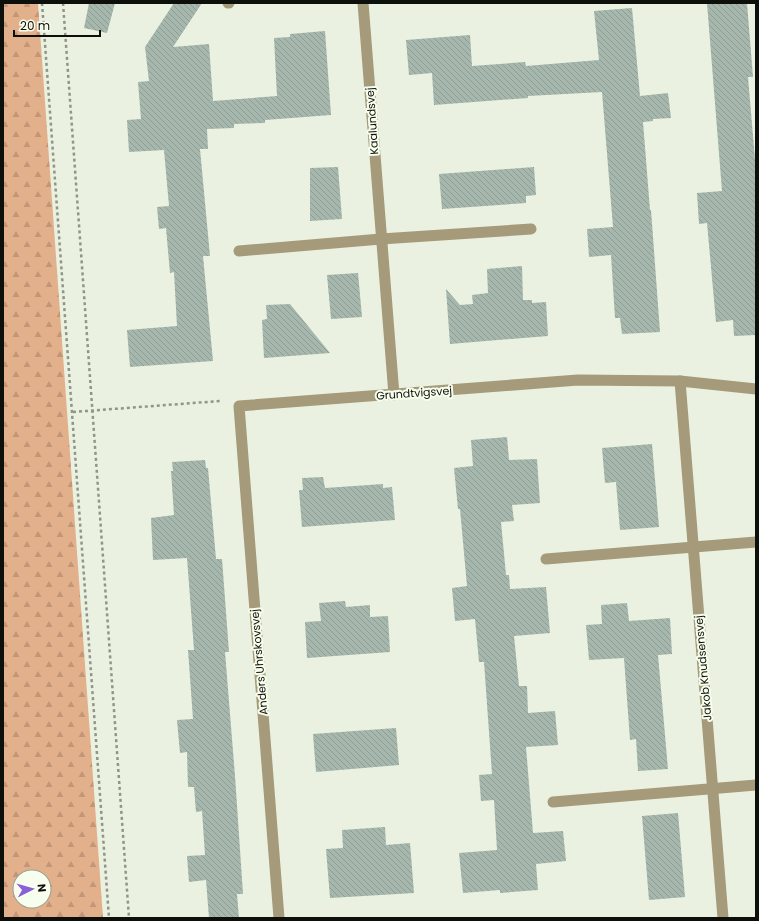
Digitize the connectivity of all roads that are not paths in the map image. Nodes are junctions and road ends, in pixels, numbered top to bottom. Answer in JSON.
{"nodes":[{"id":1,"x":363,"y":3,"type":"edge"},
{"id":2,"x":530,"y":230,"type":"dead end"},
{"id":3,"x":381,"y":239,"type":"junction"},
{"id":4,"x":238,"y":251,"type":"dead end"},
{"id":5,"x":680,"y":381,"type":"junction"},
{"id":6,"x":756,"y":389,"type":"edge"},
{"id":7,"x":394,"y":395,"type":"junction"},
{"id":8,"x":238,"y":406,"type":"joint"},
{"id":9,"x":756,"y":542,"type":"edge"},
{"id":10,"x":694,"y":548,"type":"junction"},
{"id":11,"x":546,"y":559,"type":"dead end"},
{"id":12,"x":756,"y":785,"type":"edge"},
{"id":13,"x":713,"y":788,"type":"junction"},
{"id":14,"x":553,"y":802,"type":"dead end"},
{"id":15,"x":279,"y":918,"type":"edge"},
{"id":16,"x":723,"y":918,"type":"edge"}],
"edges":[{"from":1,"to":3,"type":"street","name":"Kaalundsvej"},
{"from":2,"to":3,"type":"street"},
{"from":3,"to":4,"type":"street"},
{"from":3,"to":7,"type":"street","name":"Kaalundsvej"},
{"from":5,"to":6,"type":"street","name":"Grundtvigsvej"},
{"from":5,"to":7,"type":"street","name":"Grundtvigsvej"},
{"from":5,"to":10,"type":"street","name":"Jakob Knudsensvej"},
{"from":7,"to":8,"type":"street","name":"Grundtvigsvej"},
{"from":8,"to":15,"type":"street","name":"Anders Uhrskovsvej"},
{"from":9,"to":10,"type":"street"},
{"from":10,"to":11,"type":"street"},
{"from":10,"to":13,"type":"street","name":"Jakob Knudsensvej"},
{"from":12,"to":13,"type":"street"},
{"from":13,"to":14,"type":"street"},
{"from":13,"to":16,"type":"street","name":"Jakob Knudsensvej"}]}
